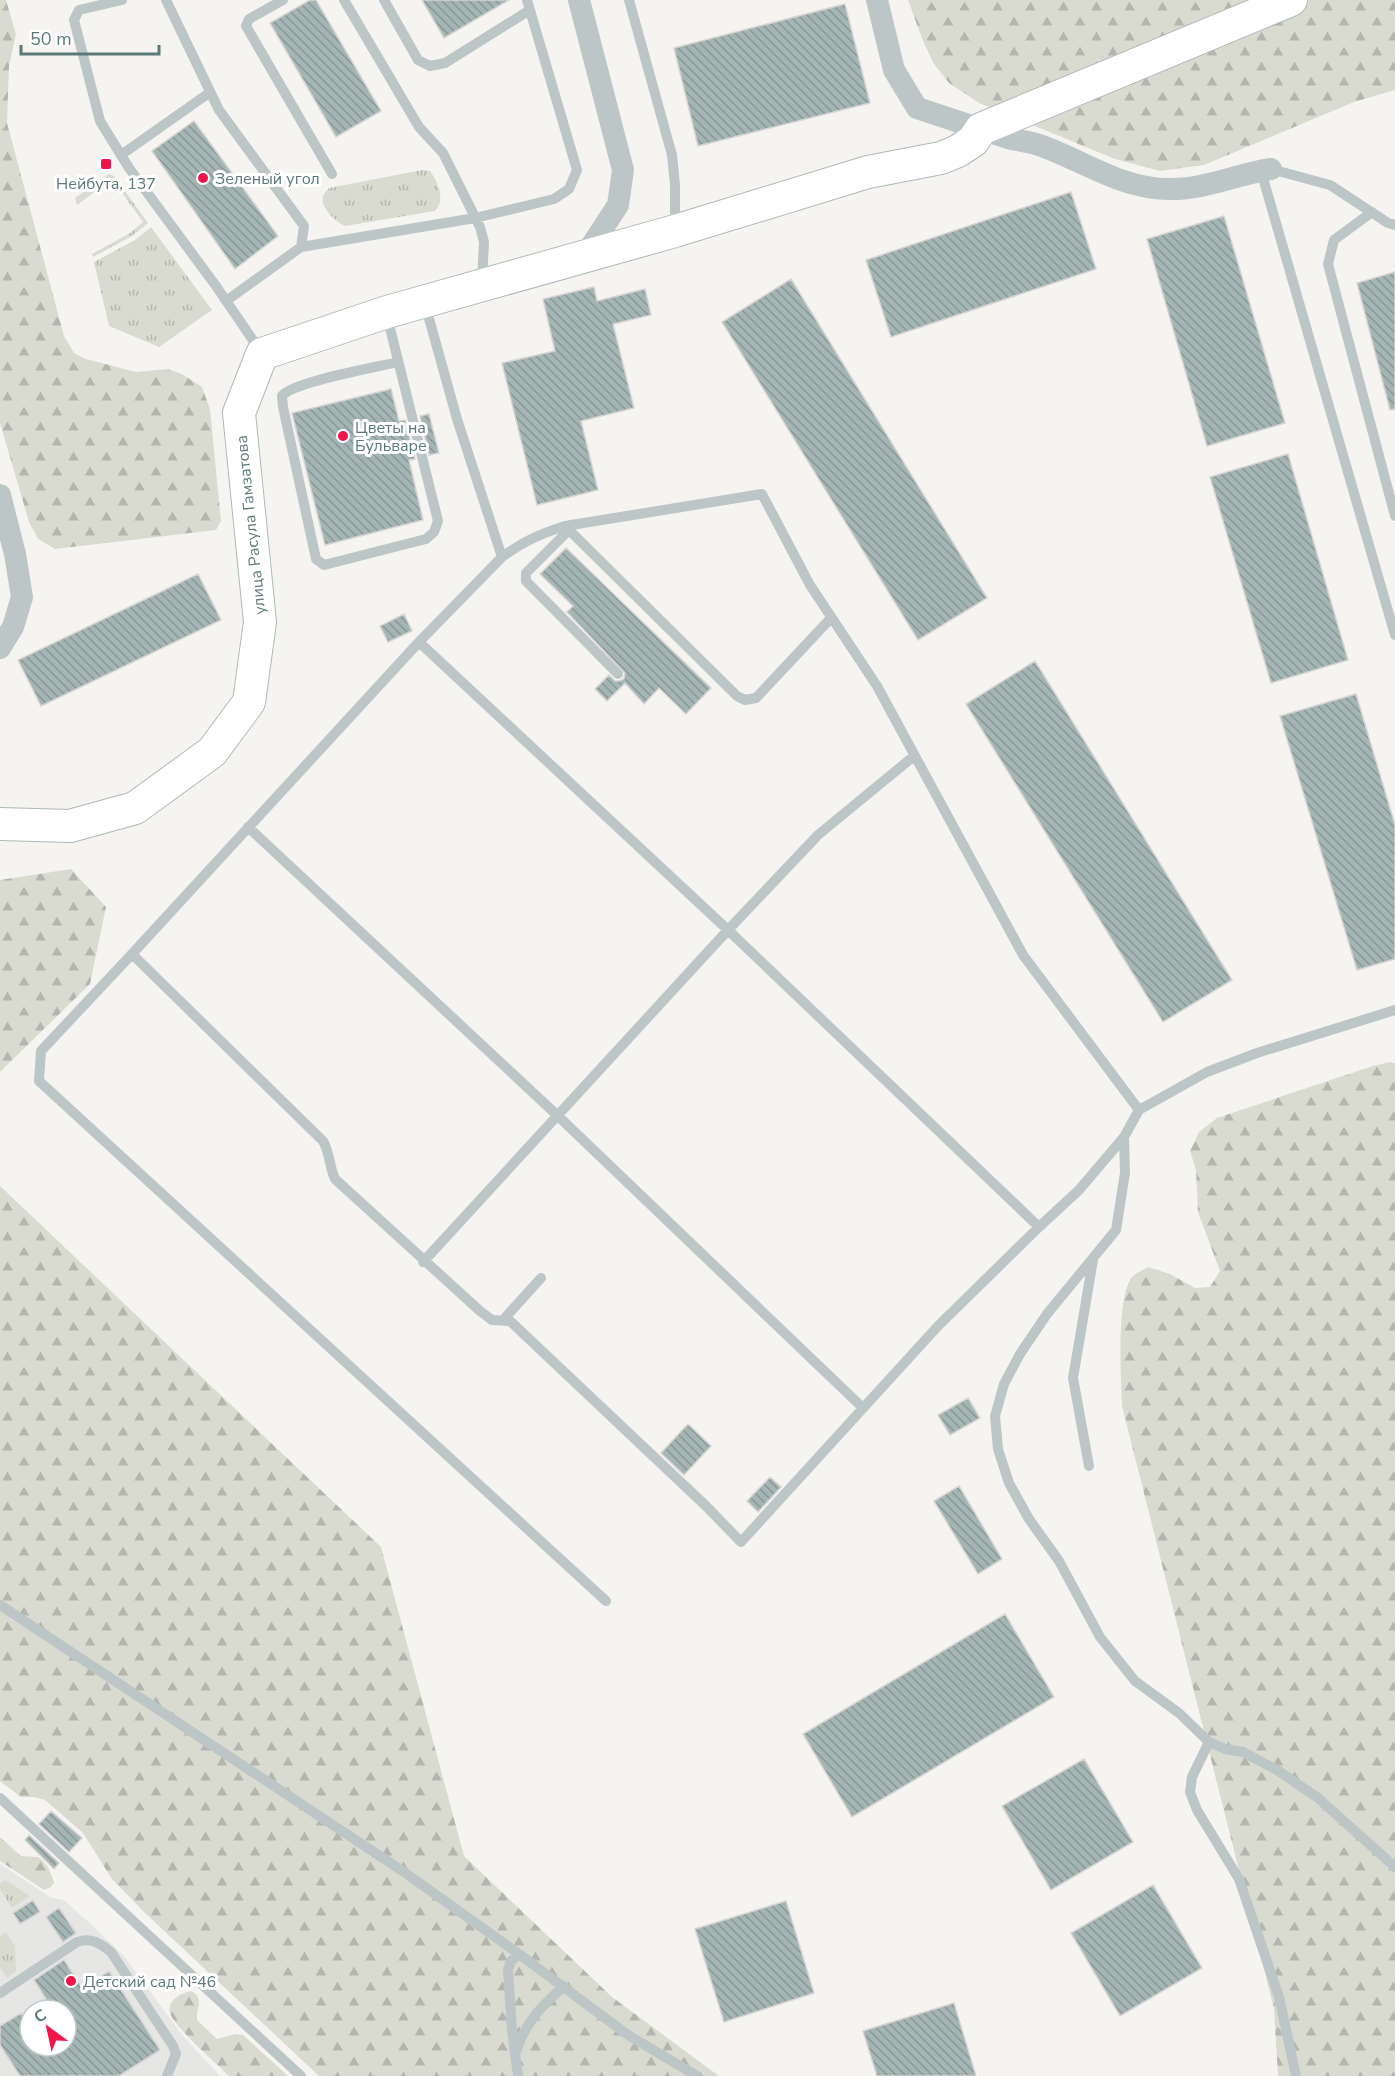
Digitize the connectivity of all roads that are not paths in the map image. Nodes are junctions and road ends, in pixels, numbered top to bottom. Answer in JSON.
{"nodes":[{"id":1,"x":122,"y":0,"type":"edge"},
{"id":2,"x":166,"y":0,"type":"edge"},
{"id":3,"x":283,"y":0,"type":"edge"},
{"id":4,"x":344,"y":0,"type":"edge"},
{"id":5,"x":384,"y":0,"type":"edge"},
{"id":6,"x":579,"y":0,"type":"edge"},
{"id":7,"x":629,"y":0,"type":"edge"},
{"id":8,"x":877,"y":0,"type":"edge"},
{"id":9,"x":1291,"y":0,"type":"edge"},
{"id":10,"x":529,"y":5,"type":"edge"},
{"id":11,"x":209,"y":93,"type":"junction"},
{"id":12,"x":981,"y":129,"type":"junction"},
{"id":13,"x":121,"y":155,"type":"junction"},
{"id":14,"x":1266,"y":170,"type":"junction"},
{"id":15,"x":332,"y":174,"type":"dead end"},
{"id":16,"x":1372,"y":212,"type":"junction"},
{"id":17,"x":475,"y":218,"type":"junction"},
{"id":18,"x":1395,"y":225,"type":"edge"},
{"id":19,"x":675,"y":231,"type":"junction"},
{"id":20,"x":301,"y":247,"type":"junction"},
{"id":21,"x":584,"y":257,"type":"junction"},
{"id":22,"x":482,"y":285,"type":"junction"},
{"id":23,"x":226,"y":301,"type":"junction"},
{"id":24,"x":424,"y":301,"type":"junction"},
{"id":25,"x":387,"y":312,"type":"junction"},
{"id":26,"x":262,"y":354,"type":"junction"},
{"id":27,"x":398,"y":362,"type":"junction"},
{"id":28,"x":0,"y":495,"type":"edge"},
{"id":29,"x":1395,"y":516,"type":"edge"},
{"id":30,"x":567,"y":528,"type":"junction"},
{"id":31,"x":502,"y":557,"type":"junction"},
{"id":32,"x":831,"y":618,"type":"junction"},
{"id":33,"x":1395,"y":635,"type":"edge"},
{"id":34,"x":419,"y":642,"type":"junction"},
{"id":35,"x":0,"y":648,"type":"edge"},
{"id":36,"x":618,"y":674,"type":"dead end"},
{"id":37,"x":914,"y":756,"type":"junction"},
{"id":38,"x":0,"y":824,"type":"edge"},
{"id":39,"x":248,"y":827,"type":"junction"},
{"id":40,"x":728,"y":930,"type":"junction"},
{"id":41,"x":132,"y":954,"type":"junction"},
{"id":42,"x":1395,"y":1010,"type":"edge"},
{"id":43,"x":1139,"y":1110,"type":"junction"},
{"id":44,"x":558,"y":1116,"type":"junction"},
{"id":45,"x":1124,"y":1137,"type":"junction"},
{"id":46,"x":1039,"y":1227,"type":"junction"},
{"id":47,"x":1094,"y":1257,"type":"junction"},
{"id":48,"x":423,"y":1262,"type":"junction"},
{"id":49,"x":541,"y":1278,"type":"dead end"},
{"id":50,"x":502,"y":1320,"type":"junction"},
{"id":51,"x":863,"y":1408,"type":"junction"},
{"id":52,"x":1089,"y":1466,"type":"dead end"},
{"id":53,"x":606,"y":1601,"type":"dead end"},
{"id":54,"x":0,"y":1605,"type":"edge"},
{"id":55,"x":1209,"y":1742,"type":"junction"},
{"id":56,"x":0,"y":1798,"type":"edge"},
{"id":57,"x":1395,"y":1867,"type":"edge"},
{"id":58,"x":519,"y":1954,"type":"junction"},
{"id":59,"x":564,"y":1986,"type":"junction"},
{"id":60,"x":0,"y":1993,"type":"edge"},
{"id":61,"x":515,"y":2056,"type":"junction"},
{"id":62,"x":167,"y":2076,"type":"edge"},
{"id":63,"x":302,"y":2076,"type":"edge"},
{"id":64,"x":518,"y":2076,"type":"edge"},
{"id":65,"x":697,"y":2076,"type":"edge"},
{"id":66,"x":1296,"y":2076,"type":"edge"}],
"edges":[{"from":1,"to":13,"type":"lane"},
{"from":2,"to":11,"type":"lane"},
{"from":3,"to":15,"type":"lane"},
{"from":4,"to":17,"type":"lane"},
{"from":5,"to":10,"type":"lane"},
{"from":6,"to":21,"type":"street"},
{"from":7,"to":19,"type":"lane"},
{"from":8,"to":12,"type":"street"},
{"from":9,"to":12,"type":"main road"},
{"from":10,"to":17,"type":"lane"},
{"from":11,"to":13,"type":"lane"},
{"from":11,"to":20,"type":"lane"},
{"from":12,"to":14,"type":"street"},
{"from":12,"to":19,"type":"main road"},
{"from":13,"to":23,"type":"lane"},
{"from":14,"to":16,"type":"lane"},
{"from":14,"to":33,"type":"lane"},
{"from":16,"to":18,"type":"lane"},
{"from":16,"to":29,"type":"lane"},
{"from":17,"to":20,"type":"lane"},
{"from":17,"to":22,"type":"lane"},
{"from":19,"to":21,"type":"main road"},
{"from":20,"to":23,"type":"lane"},
{"from":21,"to":22,"type":"main road"},
{"from":22,"to":24,"type":"main road"},
{"from":23,"to":26,"type":"lane"},
{"from":24,"to":25,"type":"main road"},
{"from":24,"to":31,"type":"lane"},
{"from":25,"to":26,"type":"main road"},
{"from":25,"to":27,"type":"lane"},
{"from":26,"to":38,"type":"main road","name":"улица Расула Гамзатова"},
{"from":27,"to":27,"type":"lane"},
{"from":28,"to":35,"type":"street"},
{"from":30,"to":31,"type":"lane"},
{"from":30,"to":32,"type":"lane"},
{"from":30,"to":32,"type":"lane"},
{"from":30,"to":36,"type":"lane"},
{"from":31,"to":34,"type":"lane"},
{"from":32,"to":37,"type":"lane"},
{"from":34,"to":39,"type":"lane"},
{"from":34,"to":40,"type":"lane"},
{"from":37,"to":40,"type":"lane"},
{"from":37,"to":43,"type":"lane"},
{"from":39,"to":41,"type":"lane"},
{"from":39,"to":44,"type":"lane"},
{"from":40,"to":44,"type":"lane"},
{"from":40,"to":46,"type":"lane"},
{"from":41,"to":48,"type":"lane"},
{"from":41,"to":53,"type":"lane"},
{"from":42,"to":43,"type":"lane"},
{"from":43,"to":45,"type":"lane"},
{"from":44,"to":48,"type":"lane"},
{"from":44,"to":51,"type":"lane"},
{"from":45,"to":46,"type":"lane"},
{"from":45,"to":47,"type":"lane"},
{"from":46,"to":51,"type":"lane"},
{"from":47,"to":52,"type":"lane"},
{"from":47,"to":55,"type":"lane"},
{"from":48,"to":50,"type":"lane"},
{"from":49,"to":50,"type":"lane"},
{"from":50,"to":51,"type":"lane"},
{"from":54,"to":58,"type":"lane"},
{"from":55,"to":57,"type":"lane"},
{"from":55,"to":66,"type":"lane"},
{"from":56,"to":63,"type":"lane"},
{"from":58,"to":59,"type":"lane"},
{"from":58,"to":61,"type":"lane"},
{"from":59,"to":61,"type":"lane"},
{"from":59,"to":65,"type":"lane"},
{"from":60,"to":62,"type":"lane"},
{"from":61,"to":64,"type":"lane"}]}
